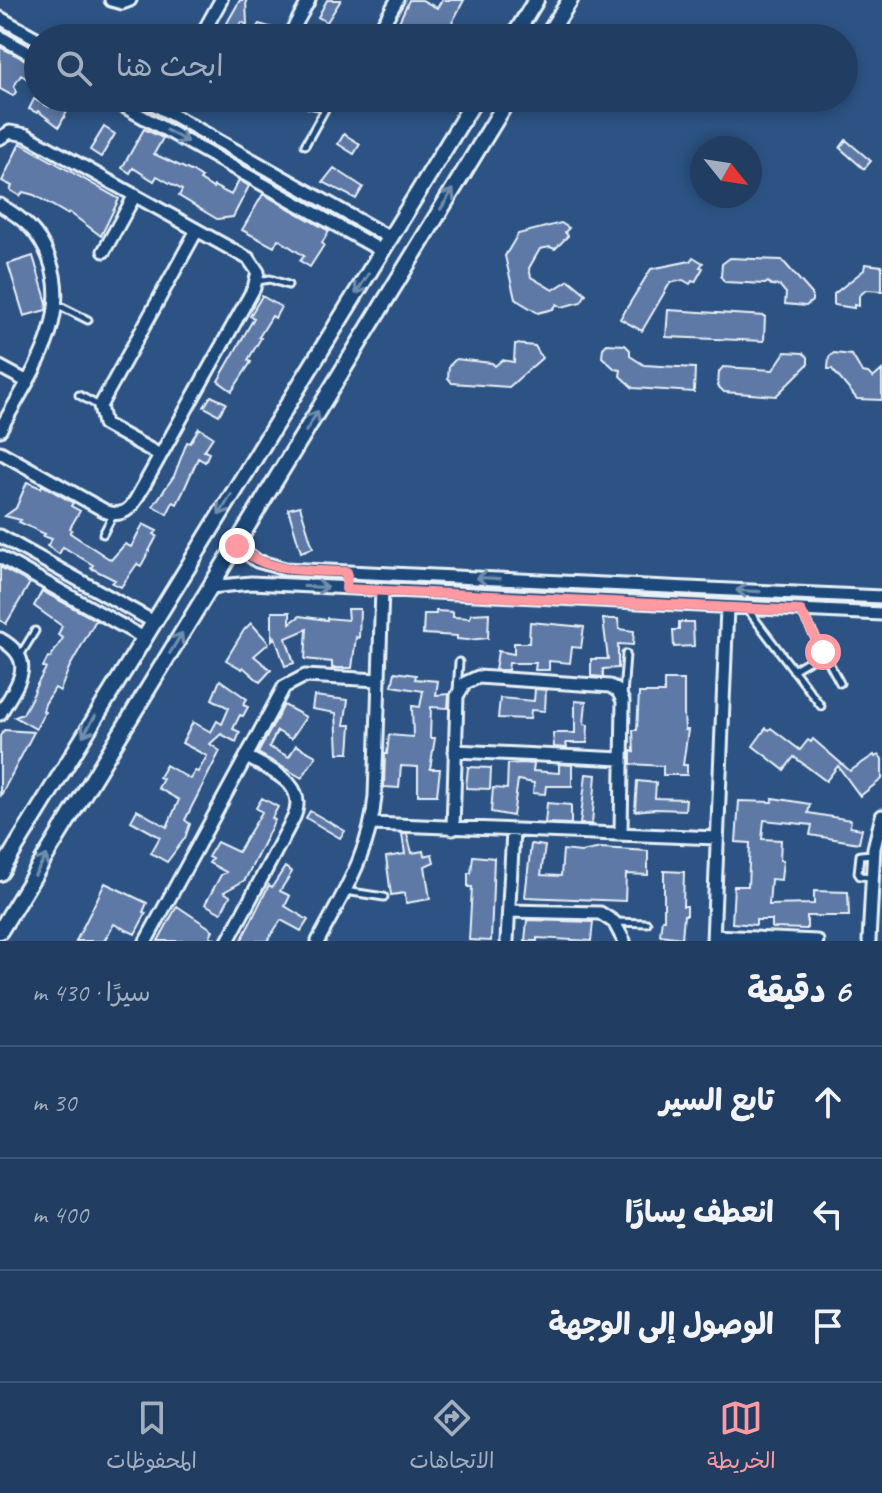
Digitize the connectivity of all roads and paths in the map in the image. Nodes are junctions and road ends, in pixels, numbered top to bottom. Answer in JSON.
{"nodes":[{"id":1,"x":111,"y":0,"type":"edge"},
{"id":2,"x":130,"y":0,"type":"edge"},
{"id":3,"x":221,"y":0,"type":"edge"},
{"id":4,"x":309,"y":0,"type":"edge"},
{"id":5,"x":397,"y":0,"type":"edge"},
{"id":6,"x":536,"y":0,"type":"edge"},
{"id":7,"x":570,"y":0,"type":"edge"},
{"id":8,"x":0,"y":18,"type":"edge"},
{"id":9,"x":208,"y":24,"type":"edge"},
{"id":10,"x":296,"y":24,"type":"edge"},
{"id":11,"x":383,"y":24,"type":"edge"},
{"id":12,"x":521,"y":24,"type":"edge"},
{"id":13,"x":555,"y":24,"type":"edge"},
{"id":14,"x":24,"y":31,"type":"edge"},
{"id":15,"x":0,"y":37,"type":"edge"},
{"id":16,"x":24,"y":50,"type":"edge"},
{"id":17,"x":136,"y":112,"type":"edge"},
{"id":18,"x":178,"y":112,"type":"edge"},
{"id":19,"x":326,"y":112,"type":"edge"},
{"id":20,"x":467,"y":112,"type":"edge"},
{"id":21,"x":500,"y":112,"type":"edge"},
{"id":22,"x":0,"y":138,"type":"edge"},
{"id":23,"x":305,"y":145,"type":"dead end"},
{"id":24,"x":135,"y":195,"type":"junction"},
{"id":25,"x":0,"y":205,"type":"edge"},
{"id":26,"x":197,"y":230,"type":"junction"},
{"id":27,"x":386,"y":244,"type":"junction"},
{"id":28,"x":104,"y":251,"type":"dead end"},
{"id":29,"x":257,"y":281,"type":"junction"},
{"id":30,"x":288,"y":285,"type":"dead end"},
{"id":31,"x":58,"y":305,"type":"junction"},
{"id":32,"x":88,"y":320,"type":"dead end"},
{"id":33,"x":0,"y":367,"type":"edge"},
{"id":34,"x":26,"y":381,"type":"junction"},
{"id":35,"x":79,"y":395,"type":"dead end"},
{"id":36,"x":100,"y":406,"type":"junction"},
{"id":37,"x":0,"y":430,"type":"edge"},
{"id":38,"x":0,"y":452,"type":"edge"},
{"id":39,"x":160,"y":455,"type":"junction"},
{"id":40,"x":114,"y":514,"type":"junction"},
{"id":41,"x":103,"y":534,"type":"dead end"},
{"id":42,"x":0,"y":536,"type":"edge"},
{"id":43,"x":237,"y":546,"type":"junction"},
{"id":44,"x":0,"y":557,"type":"edge"},
{"id":45,"x":347,"y":572,"type":"junction"},
{"id":46,"x":210,"y":587,"type":"junction"},
{"id":47,"x":346,"y":589,"type":"junction"},
{"id":48,"x":382,"y":590,"type":"junction"},
{"id":49,"x":795,"y":593,"type":"junction"},
{"id":50,"x":808,"y":593,"type":"junction"},
{"id":51,"x":882,"y":597,"type":"edge"},
{"id":52,"x":727,"y":608,"type":"junction"},
{"id":53,"x":748,"y":609,"type":"junction"},
{"id":54,"x":802,"y":611,"type":"junction"},
{"id":55,"x":882,"y":614,"type":"edge"},
{"id":56,"x":154,"y":622,"type":"junction"},
{"id":57,"x":35,"y":631,"type":"dead end"},
{"id":58,"x":144,"y":638,"type":"junction"},
{"id":59,"x":0,"y":639,"type":"edge"},
{"id":60,"x":823,"y":652,"type":"junction"},
{"id":61,"x":626,"y":654,"type":"dead end"},
{"id":62,"x":20,"y":656,"type":"junction"},
{"id":63,"x":459,"y":662,"type":"dead end"},
{"id":64,"x":793,"y":670,"type":"junction"},
{"id":65,"x":379,"y":680,"type":"junction"},
{"id":66,"x":840,"y":683,"type":"dead end"},
{"id":67,"x":457,"y":696,"type":"junction"},
{"id":68,"x":623,"y":701,"type":"junction"},
{"id":69,"x":821,"y":706,"type":"dead end"},
{"id":70,"x":0,"y":714,"type":"edge"},
{"id":71,"x":455,"y":751,"type":"junction"},
{"id":72,"x":247,"y":757,"type":"junction"},
{"id":73,"x":622,"y":759,"type":"junction"},
{"id":74,"x":882,"y":816,"type":"edge"},
{"id":75,"x":372,"y":824,"type":"junction"},
{"id":76,"x":453,"y":829,"type":"junction"},
{"id":77,"x":513,"y":831,"type":"junction"},
{"id":78,"x":621,"y":834,"type":"junction"},
{"id":79,"x":717,"y":838,"type":"junction"},
{"id":80,"x":0,"y":873,"type":"edge"},
{"id":81,"x":345,"y":891,"type":"junction"},
{"id":82,"x":384,"y":897,"type":"dead end"},
{"id":83,"x":21,"y":898,"type":"junction"},
{"id":84,"x":509,"y":911,"type":"junction"},
{"id":85,"x":0,"y":914,"type":"edge"},
{"id":86,"x":614,"y":922,"type":"junction"},
{"id":87,"x":647,"y":923,"type":"dead end"},
{"id":88,"x":0,"y":931,"type":"edge"},
{"id":89,"x":714,"y":939,"type":"edge"},
{"id":90,"x":766,"y":940,"type":"edge"},
{"id":91,"x":146,"y":941,"type":"edge"},
{"id":92,"x":228,"y":941,"type":"edge"},
{"id":93,"x":318,"y":941,"type":"edge"},
{"id":94,"x":507,"y":941,"type":"edge"},
{"id":95,"x":624,"y":941,"type":"edge"},
{"id":96,"x":817,"y":941,"type":"edge"},
{"id":97,"x":869,"y":941,"type":"edge"}],
"edges":[{"from":1,"to":2,"type":"street"},
{"from":3,"to":9,"type":"street"},
{"from":4,"to":10,"type":"street"},
{"from":5,"to":11,"type":"street"},
{"from":6,"to":12,"type":"street"},
{"from":7,"to":13,"type":"street"},
{"from":8,"to":14,"type":"street"},
{"from":15,"to":16,"type":"street"},
{"from":17,"to":27,"type":"street","one_way":true},
{"from":18,"to":27,"type":"street"},
{"from":19,"to":23,"type":"lane"},
{"from":20,"to":27,"type":"street"},
{"from":43,"to":21,"type":"street","one_way":true},
{"from":22,"to":24,"type":"street"},
{"from":24,"to":26,"type":"street"},
{"from":24,"to":28,"type":"street"},
{"from":25,"to":31,"type":"street"},
{"from":26,"to":29,"type":"street"},
{"from":26,"to":36,"type":"street"},
{"from":27,"to":56,"type":"street","one_way":true},
{"from":29,"to":30,"type":"lane"},
{"from":29,"to":39,"type":"street"},
{"from":31,"to":32,"type":"lane"},
{"from":31,"to":34,"type":"street"},
{"from":33,"to":34,"type":"street"},
{"from":34,"to":37,"type":"street"},
{"from":35,"to":36,"type":"lane"},
{"from":36,"to":39,"type":"street"},
{"from":38,"to":40,"type":"street"},
{"from":39,"to":40,"type":"street"},
{"from":40,"to":41,"type":"lane"},
{"from":42,"to":56,"type":"street"},
{"from":43,"to":45,"type":"street"},
{"from":43,"to":46,"type":"street"},
{"from":44,"to":58,"type":"street"},
{"from":45,"to":47,"type":"street"},
{"from":49,"to":45,"type":"street","one_way":true},
{"from":46,"to":47,"type":"street","one_way":true},
{"from":83,"to":46,"type":"street","one_way":true},
{"from":47,"to":48,"type":"street"},
{"from":48,"to":52,"type":"street"},
{"from":48,"to":65,"type":"street"},
{"from":49,"to":50,"type":"street"},
{"from":49,"to":54,"type":"street"},
{"from":50,"to":51,"type":"street"},
{"from":50,"to":54,"type":"street"},
{"from":52,"to":53,"type":"street"},
{"from":52,"to":79,"type":"street"},
{"from":53,"to":54,"type":"street"},
{"from":53,"to":64,"type":"lane"},
{"from":54,"to":55,"type":"street"},
{"from":54,"to":60,"type":"lane"},
{"from":56,"to":58,"type":"street"},
{"from":57,"to":62,"type":"lane"},
{"from":58,"to":80,"type":"street","one_way":true},
{"from":59,"to":62,"type":"street"},
{"from":60,"to":64,"type":"lane"},
{"from":60,"to":66,"type":"lane"},
{"from":61,"to":68,"type":"lane"},
{"from":62,"to":70,"type":"street"},
{"from":63,"to":67,"type":"lane"},
{"from":64,"to":69,"type":"lane"},
{"from":65,"to":72,"type":"street"},
{"from":65,"to":75,"type":"street"},
{"from":67,"to":68,"type":"street"},
{"from":67,"to":71,"type":"street"},
{"from":68,"to":73,"type":"street"},
{"from":71,"to":73,"type":"street"},
{"from":71,"to":76,"type":"street"},
{"from":72,"to":91,"type":"street"},
{"from":72,"to":92,"type":"street"},
{"from":73,"to":78,"type":"street"},
{"from":74,"to":97,"type":"street"},
{"from":75,"to":76,"type":"street"},
{"from":75,"to":81,"type":"street"},
{"from":76,"to":77,"type":"street"},
{"from":77,"to":78,"type":"street"},
{"from":77,"to":84,"type":"street"},
{"from":78,"to":79,"type":"street"},
{"from":79,"to":89,"type":"street"},
{"from":81,"to":82,"type":"lane"},
{"from":81,"to":93,"type":"street"},
{"from":83,"to":85,"type":"street"},
{"from":83,"to":88,"type":"street"},
{"from":84,"to":86,"type":"street"},
{"from":84,"to":94,"type":"street"},
{"from":86,"to":87,"type":"lane"},
{"from":86,"to":95,"type":"street"},
{"from":89,"to":90,"type":"street"},
{"from":90,"to":96,"type":"street"}]}
